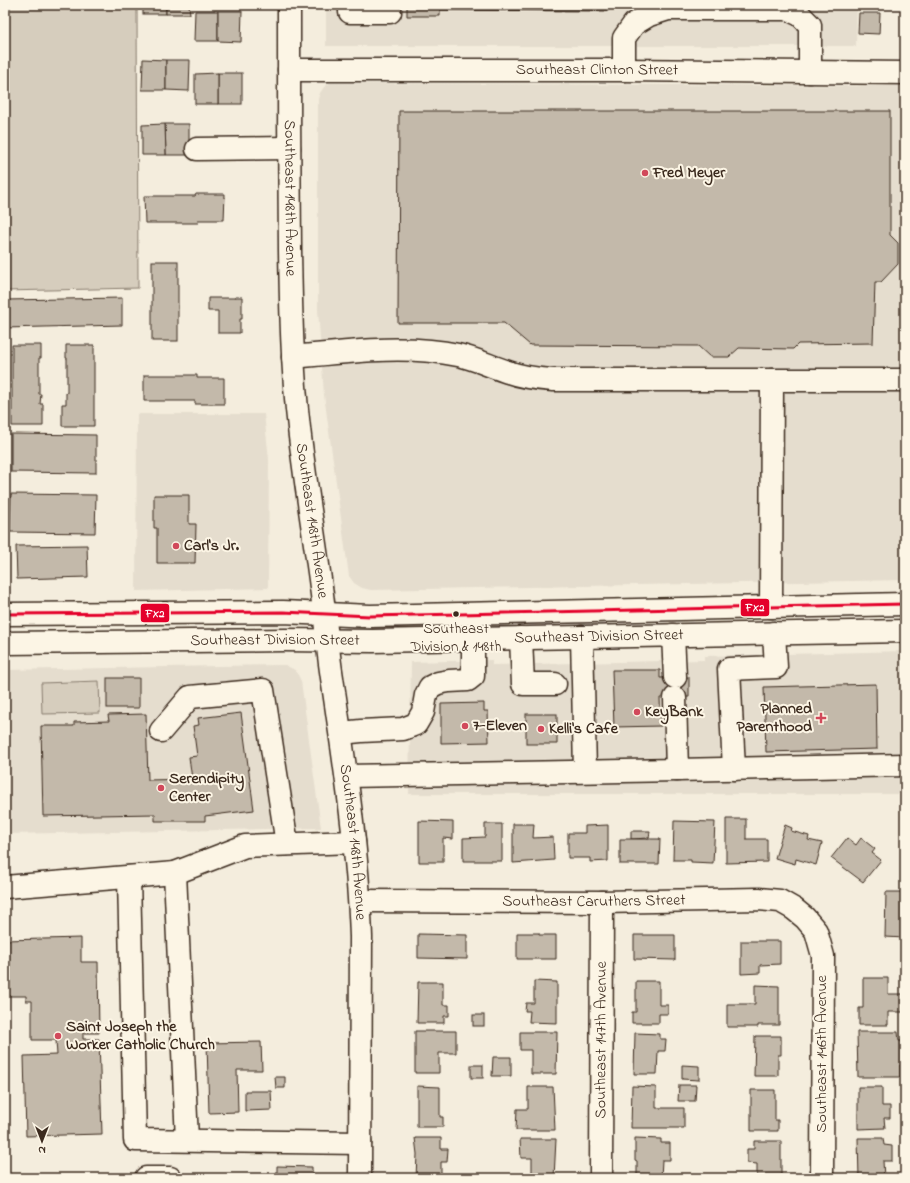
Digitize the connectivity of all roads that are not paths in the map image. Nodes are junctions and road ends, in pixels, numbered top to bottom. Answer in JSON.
{"nodes":[{"id":1,"x":289,"y":5,"type":"edge"},
{"id":2,"x":350,"y":5,"type":"edge"},
{"id":3,"x":390,"y":5,"type":"edge"},
{"id":4,"x":289,"y":70,"type":"junction"},
{"id":5,"x":624,"y":70,"type":"junction"},
{"id":6,"x":810,"y":72,"type":"junction"},
{"id":7,"x":905,"y":73,"type":"edge"},
{"id":8,"x":289,"y":148,"type":"junction"},
{"id":9,"x":197,"y":149,"type":"dead end"},
{"id":10,"x":293,"y":357,"type":"junction"},
{"id":11,"x":772,"y":380,"type":"junction"},
{"id":12,"x":905,"y":380,"type":"edge"},
{"id":13,"x":905,"y":604,"type":"edge"},
{"id":14,"x":771,"y":607,"type":"junction"},
{"id":15,"x":5,"y":614,"type":"edge"},
{"id":16,"x":325,"y":614,"type":"junction"},
{"id":17,"x":905,"y":631,"type":"edge"},
{"id":18,"x":774,"y":633,"type":"junction"},
{"id":19,"x":673,"y":635,"type":"junction"},
{"id":20,"x":582,"y":637,"type":"junction"},
{"id":21,"x":521,"y":638,"type":"junction"},
{"id":22,"x":473,"y":639,"type":"junction"},
{"id":23,"x":327,"y":640,"type":"junction"},
{"id":24,"x":5,"y":643,"type":"edge"},
{"id":25,"x":555,"y":684,"type":"dead end"},
{"id":26,"x":161,"y":731,"type":"dead end"},
{"id":27,"x":341,"y":733,"type":"junction"},
{"id":28,"x":905,"y":765,"type":"edge"},
{"id":29,"x":734,"y":768,"type":"junction"},
{"id":30,"x":677,"y":770,"type":"junction"},
{"id":31,"x":585,"y":771,"type":"junction"},
{"id":32,"x":347,"y":776,"type":"junction"},
{"id":33,"x":354,"y":842,"type":"junction"},
{"id":34,"x":287,"y":844,"type":"junction"},
{"id":35,"x":175,"y":873,"type":"junction"},
{"id":36,"x":129,"y":877,"type":"junction"},
{"id":37,"x":5,"y":887,"type":"edge"},
{"id":38,"x":360,"y":901,"type":"junction"},
{"id":39,"x":602,"y":902,"type":"junction"},
{"id":40,"x":816,"y":931,"type":"joint"},
{"id":41,"x":187,"y":1140,"type":"junction"},
{"id":42,"x":360,"y":1143,"type":"junction"},
{"id":43,"x":146,"y":1178,"type":"edge"},
{"id":44,"x":170,"y":1178,"type":"edge"},
{"id":45,"x":360,"y":1178,"type":"edge"},
{"id":46,"x":601,"y":1178,"type":"edge"},
{"id":47,"x":822,"y":1178,"type":"edge"}],
"edges":[{"from":1,"to":4,"type":"main road","name":"Southeast 148th Avenue"},
{"from":2,"to":3,"type":"main road"},
{"from":4,"to":5,"type":"main road","name":"Southeast Clinton Street"},
{"from":4,"to":8,"type":"main road","name":"Southeast 148th Avenue"},
{"from":5,"to":6,"type":"main road","name":"Southeast Clinton Street"},
{"from":5,"to":6,"type":"main road"},
{"from":6,"to":7,"type":"main road","name":"Southeast Clinton Street"},
{"from":8,"to":9,"type":"main road"},
{"from":8,"to":10,"type":"main road","name":"Southeast 148th Avenue"},
{"from":10,"to":11,"type":"main road"},
{"from":10,"to":16,"type":"main road","name":"Southeast 148th Avenue"},
{"from":11,"to":12,"type":"main road"},
{"from":11,"to":14,"type":"main road"},
{"from":13,"to":14,"type":"main road","name":"Southeast Division Street"},
{"from":14,"to":16,"type":"main road","name":"Southeast Division Street"},
{"from":15,"to":16,"type":"main road","name":"Southeast Division Street"},
{"from":16,"to":23,"type":"main road","name":"Southeast 148th Avenue"},
{"from":17,"to":18,"type":"main road","name":"Southeast Division Street"},
{"from":18,"to":19,"type":"main road","name":"Southeast Division Street"},
{"from":18,"to":29,"type":"main road"},
{"from":19,"to":20,"type":"main road","name":"Southeast Division Street"},
{"from":19,"to":30,"type":"main road"},
{"from":20,"to":21,"type":"main road","name":"Southeast Division Street"},
{"from":20,"to":31,"type":"main road"},
{"from":21,"to":22,"type":"main road","name":"Southeast Division Street"},
{"from":21,"to":25,"type":"main road"},
{"from":22,"to":23,"type":"main road","name":"Southeast Division Street"},
{"from":22,"to":27,"type":"main road"},
{"from":23,"to":24,"type":"main road","name":"Southeast Division Street"},
{"from":23,"to":27,"type":"main road","name":"Southeast 148th Avenue"},
{"from":26,"to":34,"type":"main road"},
{"from":27,"to":32,"type":"main road","name":"Southeast 148th Avenue"},
{"from":28,"to":29,"type":"main road"},
{"from":29,"to":30,"type":"main road"},
{"from":30,"to":31,"type":"main road"},
{"from":31,"to":32,"type":"main road"},
{"from":32,"to":33,"type":"main road","name":"Southeast 148th Avenue"},
{"from":33,"to":34,"type":"main road"},
{"from":33,"to":38,"type":"main road","name":"Southeast 148th Avenue"},
{"from":34,"to":35,"type":"main road"},
{"from":35,"to":36,"type":"main road"},
{"from":35,"to":41,"type":"main road"},
{"from":36,"to":37,"type":"main road"},
{"from":36,"to":41,"type":"main road"},
{"from":38,"to":39,"type":"main road","name":"Southeast Caruthers Street"},
{"from":38,"to":42,"type":"main road","name":"Southeast 148th Avenue"},
{"from":39,"to":40,"type":"main road","name":"Southeast Caruthers Street"},
{"from":39,"to":46,"type":"main road","name":"Southeast 147th Avenue"},
{"from":40,"to":47,"type":"main road","name":"Southeast 146th Avenue"},
{"from":41,"to":42,"type":"main road"},
{"from":42,"to":45,"type":"main road","name":"Southeast 148th Avenue"},
{"from":43,"to":44,"type":"main road"}]}
